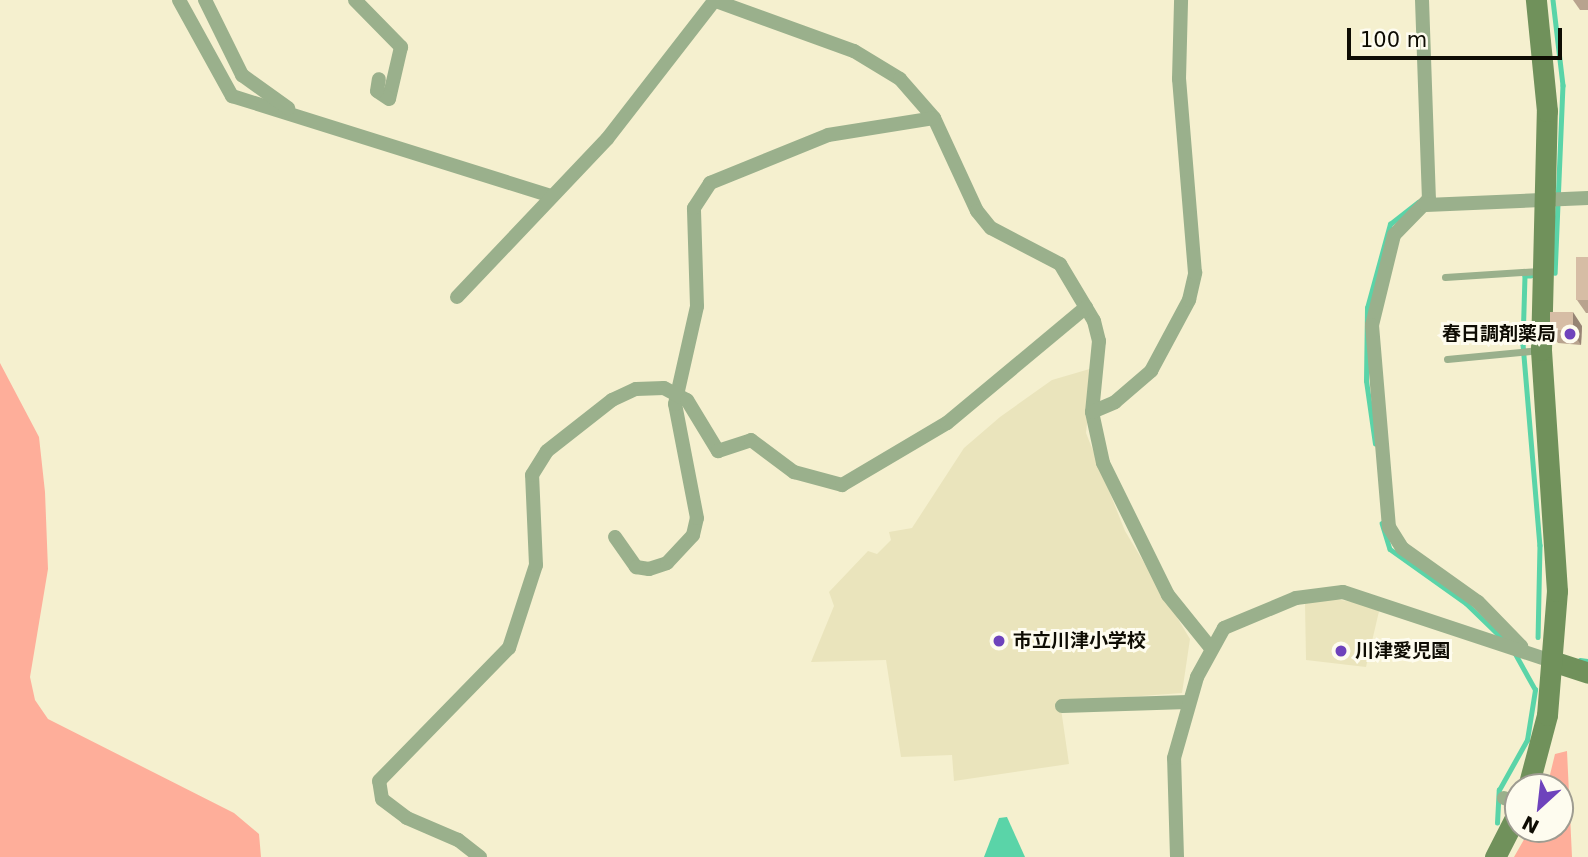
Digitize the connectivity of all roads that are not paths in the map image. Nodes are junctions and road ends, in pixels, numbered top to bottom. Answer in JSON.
{"nodes":[{"id":1,"x":179,"y":0,"type":"edge"},
{"id":2,"x":205,"y":0,"type":"edge"},
{"id":3,"x":355,"y":0,"type":"edge"},
{"id":4,"x":713,"y":0,"type":"edge"},
{"id":5,"x":1181,"y":0,"type":"edge"},
{"id":6,"x":1422,"y":0,"type":"edge"},
{"id":7,"x":1536,"y":0,"type":"edge"},
{"id":8,"x":379,"y":79,"type":"dead end"},
{"id":9,"x":292,"y":111,"type":"junction"},
{"id":10,"x":934,"y":118,"type":"junction"},
{"id":11,"x":551,"y":196,"type":"junction"},
{"id":12,"x":1588,"y":198,"type":"edge"},
{"id":13,"x":1555,"y":199,"type":"junction"},
{"id":14,"x":1426,"y":205,"type":"junction"},
{"id":15,"x":1541,"y":271,"type":"junction"},
{"id":16,"x":1445,"y":277,"type":"dead end"},
{"id":17,"x":457,"y":298,"type":"dead end"},
{"id":18,"x":1086,"y":307,"type":"junction"},
{"id":19,"x":1529,"y":351,"type":"junction"},
{"id":20,"x":1447,"y":359,"type":"dead end"},
{"id":21,"x":680,"y":392,"type":"junction"},
{"id":22,"x":1092,"y":412,"type":"junction"},
{"id":23,"x":615,"y":537,"type":"dead end"},
{"id":24,"x":1511,"y":643,"type":"junction"},
{"id":25,"x":1210,"y":648,"type":"junction"},
{"id":26,"x":1552,"y":661,"type":"junction"},
{"id":27,"x":1588,"y":673,"type":"edge"},
{"id":28,"x":1188,"y":702,"type":"junction"},
{"id":29,"x":1062,"y":706,"type":"dead end"},
{"id":30,"x":1532,"y":773,"type":"edge"},
{"id":31,"x":1504,"y":830,"type":"edge"},
{"id":32,"x":480,"y":857,"type":"edge"},
{"id":33,"x":1177,"y":857,"type":"edge"},
{"id":34,"x":1495,"y":857,"type":"edge"}],
"edges":[{"from":1,"to":9,"type":"street"},
{"from":2,"to":9,"type":"street"},
{"from":3,"to":8,"type":"street"},
{"from":4,"to":10,"type":"street"},
{"from":4,"to":11,"type":"street"},
{"from":5,"to":22,"type":"street"},
{"from":6,"to":14,"type":"street"},
{"from":7,"to":13,"type":"street"},
{"from":9,"to":11,"type":"street"},
{"from":10,"to":18,"type":"street"},
{"from":10,"to":21,"type":"street"},
{"from":11,"to":17,"type":"street"},
{"from":12,"to":13,"type":"street"},
{"from":13,"to":14,"type":"street"},
{"from":13,"to":15,"type":"street"},
{"from":14,"to":24,"type":"street"},
{"from":15,"to":16,"type":"lane"},
{"from":15,"to":19,"type":"street"},
{"from":18,"to":21,"type":"street"},
{"from":18,"to":22,"type":"street"},
{"from":19,"to":20,"type":"lane"},
{"from":19,"to":26,"type":"street"},
{"from":21,"to":23,"type":"street"},
{"from":21,"to":32,"type":"street"},
{"from":22,"to":25,"type":"street"},
{"from":24,"to":25,"type":"street"},
{"from":24,"to":26,"type":"street"},
{"from":25,"to":28,"type":"street"},
{"from":26,"to":27,"type":"street"},
{"from":26,"to":30,"type":"street"},
{"from":28,"to":29,"type":"street"},
{"from":28,"to":33,"type":"street"},
{"from":31,"to":34,"type":"street"}]}
